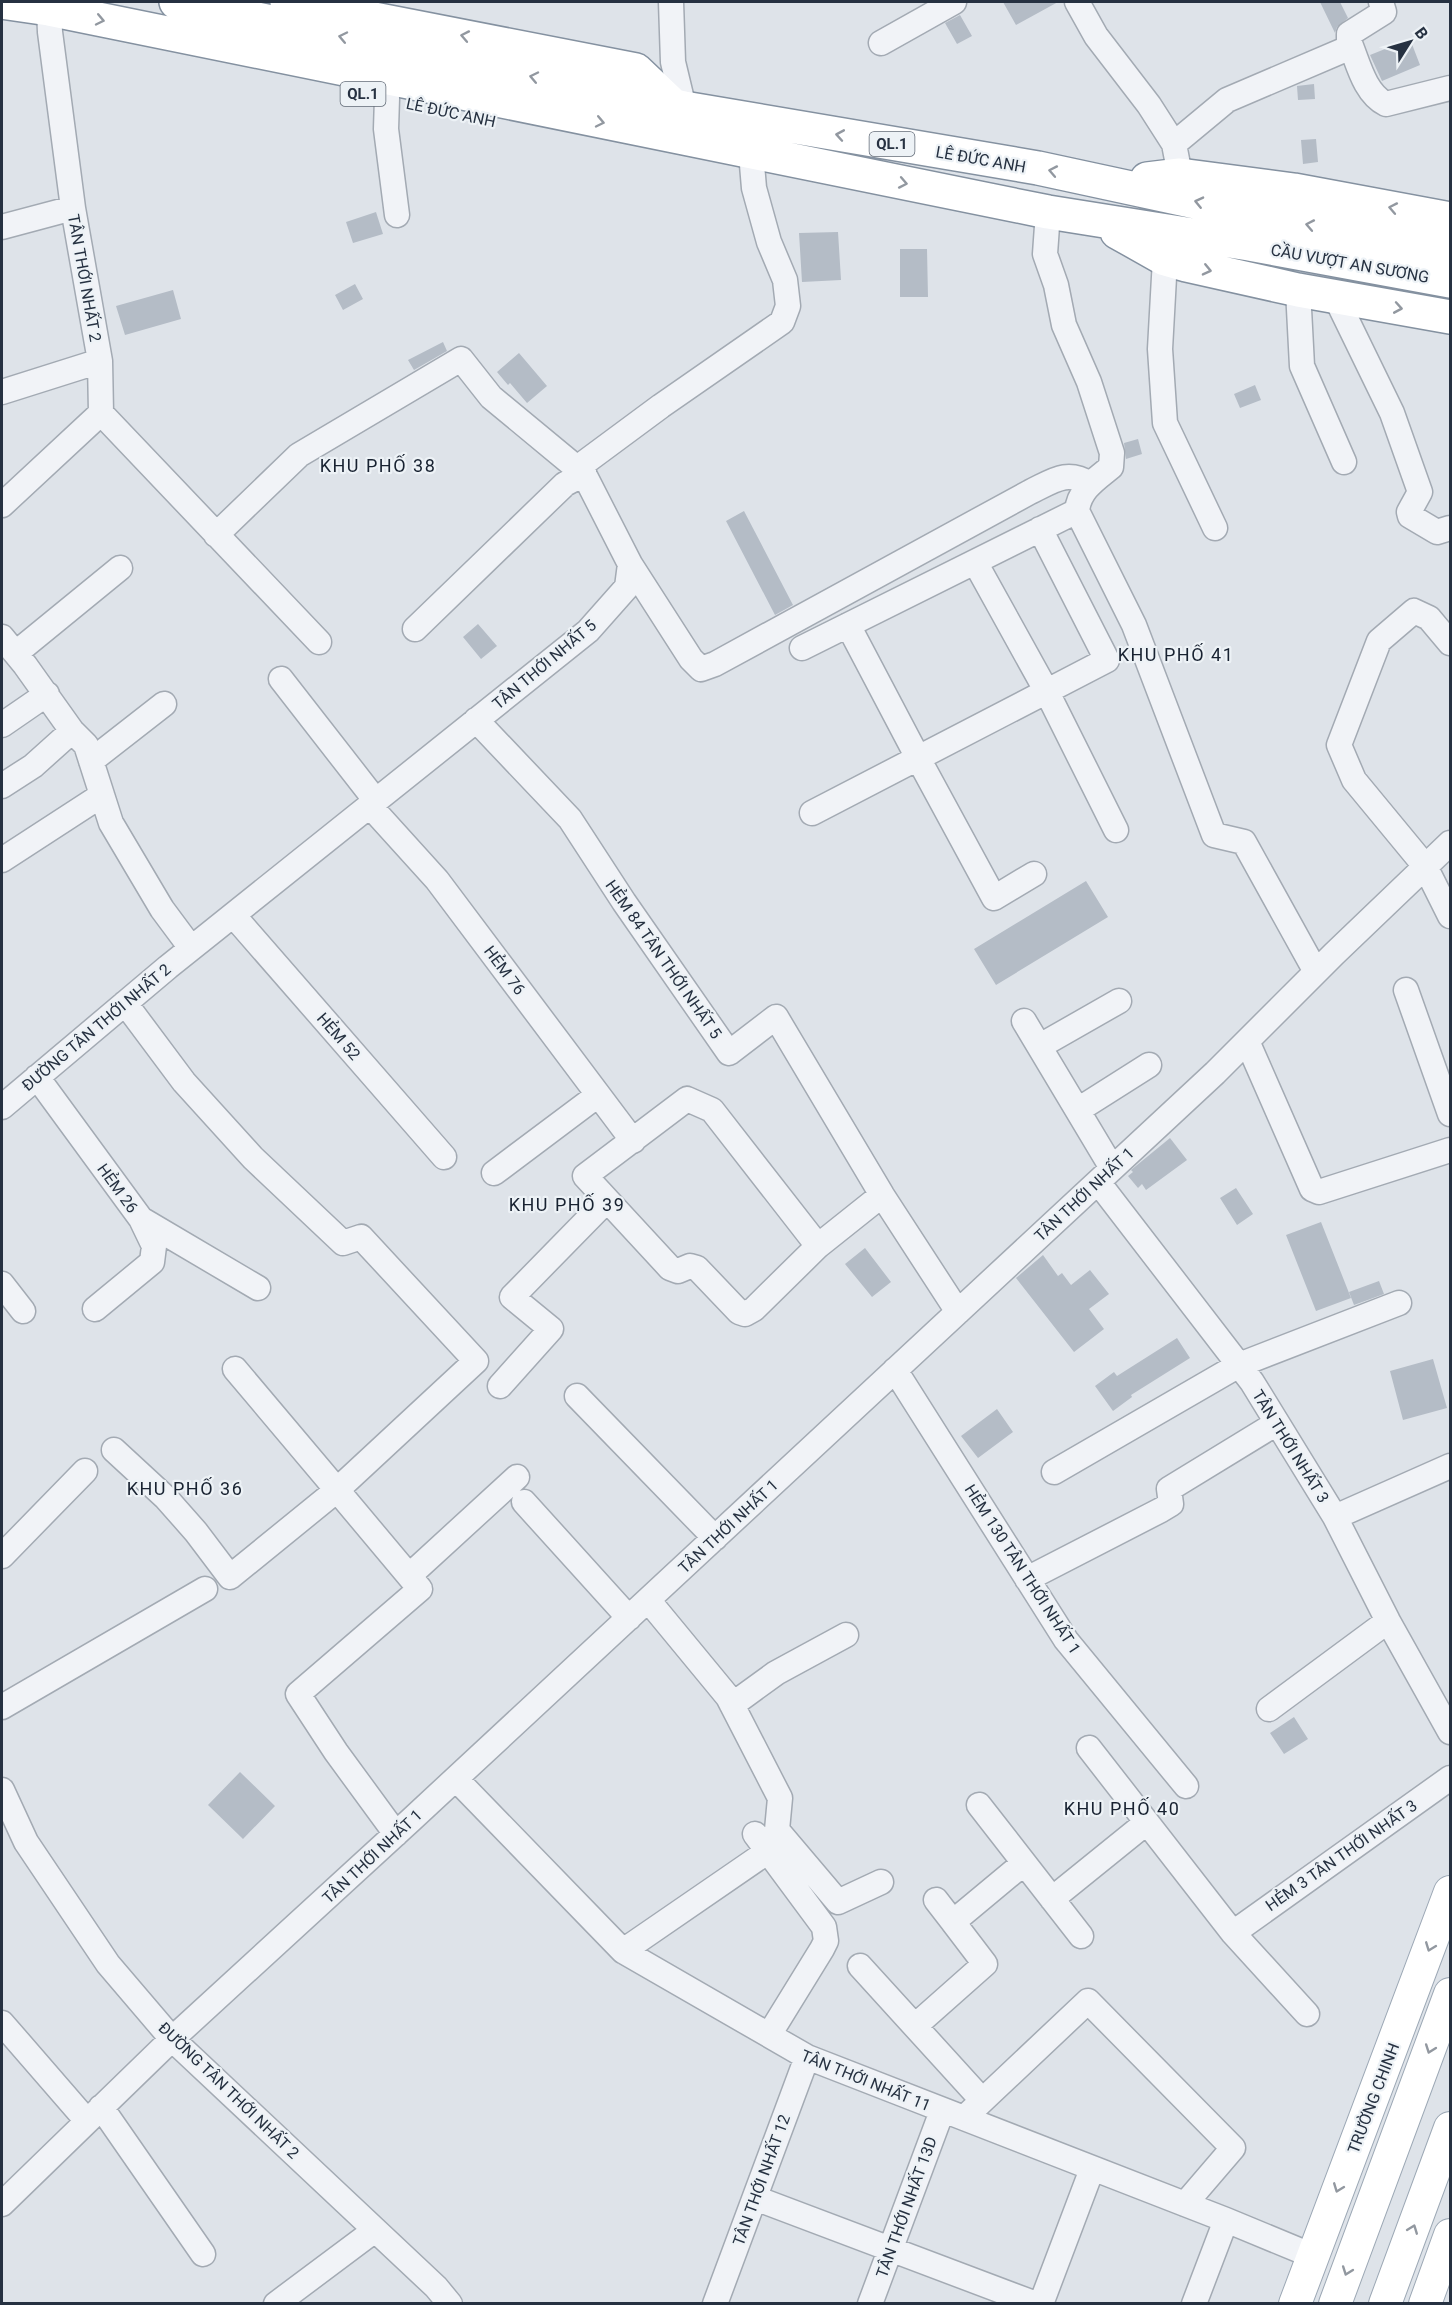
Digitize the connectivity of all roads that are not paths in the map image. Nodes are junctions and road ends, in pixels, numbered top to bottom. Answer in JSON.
{"nodes":[{"id":1,"x":2,"y":2,"type":"edge"},
{"id":2,"x":176,"y":2,"type":"edge"},
{"id":3,"x":287,"y":2,"type":"edge"},
{"id":4,"x":671,"y":2,"type":"edge"},
{"id":5,"x":954,"y":2,"type":"edge"},
{"id":6,"x":1077,"y":2,"type":"edge"},
{"id":7,"x":1381,"y":2,"type":"edge"},
{"id":8,"x":367,"y":10,"type":"edge"},
{"id":9,"x":49,"y":20,"type":"junction"},
{"id":10,"x":2,"y":24,"type":"edge"},
{"id":11,"x":882,"y":43,"type":"dead end"},
{"id":12,"x":1352,"y":47,"type":"junction"},
{"id":13,"x":1450,"y":88,"type":"edge"},
{"id":14,"x":387,"y":98,"type":"junction"},
{"id":15,"x":679,"y":107,"type":"junction"},
{"id":16,"x":736,"y":150,"type":"junction"},
{"id":17,"x":1177,"y":160,"type":"junction"},
{"id":18,"x":1110,"y":182,"type":"junction"},
{"id":19,"x":73,"y":208,"type":"junction"},
{"id":20,"x":1048,"y":212,"type":"junction"},
{"id":21,"x":397,"y":215,"type":"dead end"},
{"id":22,"x":1450,"y":219,"type":"edge"},
{"id":23,"x":1097,"y":221,"type":"junction"},
{"id":24,"x":2,"y":227,"type":"edge"},
{"id":25,"x":1252,"y":230,"type":"junction"},
{"id":26,"x":1450,"y":251,"type":"edge"},
{"id":27,"x":1165,"y":259,"type":"junction"},
{"id":28,"x":1450,"y":281,"type":"edge"},
{"id":29,"x":1298,"y":290,"type":"junction"},
{"id":30,"x":1335,"y":296,"type":"junction"},
{"id":31,"x":1450,"y":317,"type":"edge"},
{"id":32,"x":100,"y":361,"type":"junction"},
{"id":33,"x":2,"y":392,"type":"edge"},
{"id":34,"x":100,"y":413,"type":"junction"},
{"id":35,"x":1344,"y":462,"type":"dead end"},
{"id":36,"x":584,"y":474,"type":"junction"},
{"id":37,"x":1090,"y":484,"type":"junction"},
{"id":38,"x":2,"y":506,"type":"edge"},
{"id":39,"x":1077,"y":511,"type":"junction"},
{"id":40,"x":1215,"y":528,"type":"dead end"},
{"id":41,"x":1450,"y":528,"type":"edge"},
{"id":42,"x":1040,"y":529,"type":"junction"},
{"id":43,"x":216,"y":535,"type":"junction"},
{"id":44,"x":975,"y":562,"type":"junction"},
{"id":45,"x":630,"y":564,"type":"junction"},
{"id":46,"x":120,"y":568,"type":"dead end"},
{"id":47,"x":848,"y":625,"type":"junction"},
{"id":48,"x":415,"y":629,"type":"dead end"},
{"id":49,"x":319,"y":642,"type":"dead end"},
{"id":50,"x":1450,"y":643,"type":"edge"},
{"id":51,"x":8,"y":645,"type":"edge"},
{"id":52,"x":802,"y":648,"type":"dead end"},
{"id":53,"x":281,"y":679,"type":"dead end"},
{"id":54,"x":1047,"y":692,"type":"junction"},
{"id":55,"x":47,"y":694,"type":"junction"},
{"id":56,"x":165,"y":704,"type":"dead end"},
{"id":57,"x":476,"y":720,"type":"junction"},
{"id":58,"x":2,"y":725,"type":"edge"},
{"id":59,"x":72,"y":730,"type":"junction"},
{"id":60,"x":918,"y":758,"type":"junction"},
{"id":61,"x":91,"y":761,"type":"junction"},
{"id":62,"x":2,"y":786,"type":"edge"},
{"id":63,"x":102,"y":795,"type":"junction"},
{"id":64,"x":373,"y":803,"type":"junction"},
{"id":65,"x":812,"y":813,"type":"dead end"},
{"id":66,"x":1116,"y":830,"type":"dead end"},
{"id":67,"x":1450,"y":843,"type":"edge"},
{"id":68,"x":2,"y":860,"type":"edge"},
{"id":69,"x":1425,"y":866,"type":"junction"},
{"id":70,"x":1034,"y":874,"type":"dead end"},
{"id":71,"x":233,"y":915,"type":"junction"},
{"id":72,"x":1450,"y":916,"type":"edge"},
{"id":73,"x":191,"y":948,"type":"junction"},
{"id":74,"x":1316,"y":972,"type":"junction"},
{"id":75,"x":1406,"y":990,"type":"dead end"},
{"id":76,"x":1119,"y":1001,"type":"dead end"},
{"id":77,"x":125,"y":1003,"type":"junction"},
{"id":78,"x":1024,"y":1021,"type":"dead end"},
{"id":79,"x":1247,"y":1041,"type":"junction"},
{"id":80,"x":1040,"y":1046,"type":"junction"},
{"id":81,"x":1149,"y":1065,"type":"dead end"},
{"id":82,"x":37,"y":1077,"type":"junction"},
{"id":83,"x":598,"y":1095,"type":"junction"},
{"id":84,"x":2,"y":1107,"type":"edge"},
{"id":85,"x":1078,"y":1110,"type":"junction"},
{"id":86,"x":1450,"y":1114,"type":"edge"},
{"id":87,"x":633,"y":1141,"type":"junction"},
{"id":88,"x":1450,"y":1150,"type":"edge"},
{"id":89,"x":444,"y":1157,"type":"dead end"},
{"id":90,"x":494,"y":1173,"type":"dead end"},
{"id":91,"x":1105,"y":1175,"type":"junction"},
{"id":92,"x":882,"y":1195,"type":"junction"},
{"id":93,"x":606,"y":1200,"type":"junction"},
{"id":94,"x":141,"y":1220,"type":"junction"},
{"id":95,"x":818,"y":1246,"type":"junction"},
{"id":96,"x":2,"y":1284,"type":"edge"},
{"id":97,"x":258,"y":1288,"type":"dead end"},
{"id":98,"x":1399,"y":1303,"type":"dead end"},
{"id":99,"x":95,"y":1309,"type":"dead end"},
{"id":100,"x":23,"y":1311,"type":"dead end"},
{"id":101,"x":958,"y":1312,"type":"junction"},
{"id":102,"x":1239,"y":1365,"type":"junction"},
{"id":103,"x":235,"y":1369,"type":"dead end"},
{"id":104,"x":896,"y":1370,"type":"junction"},
{"id":105,"x":501,"y":1386,"type":"dead end"},
{"id":106,"x":577,"y":1396,"type":"dead end"},
{"id":107,"x":1277,"y":1423,"type":"junction"},
{"id":108,"x":114,"y":1450,"type":"dead end"},
{"id":109,"x":1450,"y":1466,"type":"edge"},
{"id":110,"x":85,"y":1471,"type":"dead end"},
{"id":111,"x":1054,"y":1472,"type":"dead end"},
{"id":112,"x":517,"y":1477,"type":"dead end"},
{"id":113,"x":338,"y":1490,"type":"junction"},
{"id":114,"x":524,"y":1502,"type":"dead end"},
{"id":115,"x":1335,"y":1517,"type":"junction"},
{"id":116,"x":715,"y":1538,"type":"junction"},
{"id":117,"x":2,"y":1556,"type":"edge"},
{"id":118,"x":409,"y":1576,"type":"junction"},
{"id":119,"x":1027,"y":1579,"type":"junction"},
{"id":120,"x":205,"y":1589,"type":"dead end"},
{"id":121,"x":648,"y":1600,"type":"junction"},
{"id":122,"x":629,"y":1618,"type":"junction"},
{"id":123,"x":1388,"y":1621,"type":"junction"},
{"id":124,"x":846,"y":1635,"type":"dead end"},
{"id":125,"x":732,"y":1705,"type":"junction"},
{"id":126,"x":2,"y":1707,"type":"edge"},
{"id":127,"x":1269,"y":1709,"type":"dead end"},
{"id":128,"x":1450,"y":1732,"type":"edge"},
{"id":129,"x":1089,"y":1748,"type":"dead end"},
{"id":130,"x":1450,"y":1778,"type":"edge"},
{"id":131,"x":456,"y":1779,"type":"junction"},
{"id":132,"x":1186,"y":1786,"type":"dead end"},
{"id":133,"x":2,"y":1790,"type":"edge"},
{"id":134,"x":979,"y":1805,"type":"dead end"},
{"id":135,"x":1146,"y":1823,"type":"junction"},
{"id":136,"x":396,"y":1834,"type":"junction"},
{"id":137,"x":1024,"y":1863,"type":"junction"},
{"id":138,"x":881,"y":1882,"type":"dead end"},
{"id":139,"x":1450,"y":1892,"type":"edge"},
{"id":140,"x":1052,"y":1899,"type":"junction"},
{"id":141,"x":936,"y":1900,"type":"dead end"},
{"id":142,"x":953,"y":1922,"type":"junction"},
{"id":143,"x":1233,"y":1933,"type":"junction"},
{"id":144,"x":1081,"y":1936,"type":"dead end"},
{"id":145,"x":623,"y":1951,"type":"junction"},
{"id":146,"x":860,"y":1966,"type":"dead end"},
{"id":147,"x":1450,"y":1994,"type":"edge"},
{"id":148,"x":1307,"y":2014,"type":"dead end"},
{"id":149,"x":2,"y":2023,"type":"edge"},
{"id":150,"x":915,"y":2026,"type":"junction"},
{"id":151,"x":770,"y":2035,"type":"junction"},
{"id":152,"x":172,"y":2038,"type":"junction"},
{"id":153,"x":807,"y":2057,"type":"junction"},
{"id":154,"x":982,"y":2100,"type":"junction"},
{"id":155,"x":94,"y":2114,"type":"junction"},
{"id":156,"x":953,"y":2114,"type":"junction"},
{"id":157,"x":1450,"y":2128,"type":"edge"},
{"id":158,"x":1092,"y":2169,"type":"junction"},
{"id":159,"x":755,"y":2198,"type":"junction"},
{"id":160,"x":2,"y":2204,"type":"edge"},
{"id":161,"x":1185,"y":2204,"type":"junction"},
{"id":162,"x":1226,"y":2220,"type":"junction"},
{"id":163,"x":375,"y":2230,"type":"junction"},
{"id":164,"x":1450,"y":2237,"type":"edge"},
{"id":165,"x":891,"y":2250,"type":"junction"},
{"id":166,"x":203,"y":2254,"type":"dead end"},
{"id":167,"x":1313,"y":2256,"type":"junction"},
{"id":168,"x":276,"y":2304,"type":"edge"},
{"id":169,"x":450,"y":2304,"type":"edge"},
{"id":170,"x":715,"y":2304,"type":"edge"},
{"id":171,"x":870,"y":2304,"type":"edge"},
{"id":172,"x":1036,"y":2304,"type":"edge"},
{"id":173,"x":1041,"y":2304,"type":"edge"},
{"id":174,"x":1194,"y":2304,"type":"edge"},
{"id":175,"x":1295,"y":2304,"type":"edge"},
{"id":176,"x":1335,"y":2304,"type":"edge"},
{"id":177,"x":1384,"y":2304,"type":"edge"},
{"id":178,"x":1425,"y":2304,"type":"edge"}],
"edges":[{"from":1,"to":9,"type":"highway","name":"LÊ ĐỨC ANH","number":"QL.1"},
{"from":15,"to":2,"type":"highway","name":"LÊ ĐỨC ANH","number":"QL.1","one_way":true},
{"from":3,"to":8,"type":"highway"},
{"from":4,"to":15,"type":"street"},
{"from":5,"to":11,"type":"street"},
{"from":6,"to":17,"type":"street"},
{"from":7,"to":12,"type":"street"},
{"from":15,"to":8,"type":"highway","one_way":true},
{"from":9,"to":10,"type":"highway","name":"LÊ ĐỨC ANH","number":"QL.1"},
{"from":9,"to":14,"type":"highway","name":"LÊ ĐỨC ANH","number":"QL.1"},
{"from":9,"to":16,"type":"highway","name":"LÊ ĐỨC ANH","number":"QL.1","one_way":true},
{"from":9,"to":19,"type":"street","name":"TÂN THỚI NHẤT 2"},
{"from":12,"to":13,"type":"street"},
{"from":12,"to":17,"type":"street"},
{"from":14,"to":16,"type":"highway","name":"LÊ ĐỨC ANH","number":"QL.1"},
{"from":14,"to":21,"type":"street"},
{"from":18,"to":15,"type":"highway","name":"LÊ ĐỨC ANH","number":"QL.1","one_way":true},
{"from":16,"to":20,"type":"highway","name":"LÊ ĐỨC ANH","number":"QL.1","one_way":true},
{"from":16,"to":36,"type":"street"},
{"from":17,"to":18,"type":"highway","name":"LÊ ĐỨC ANH","number":"QL.1"},
{"from":22,"to":17,"type":"highway","name":"LÊ ĐỨC ANH","number":"QL.1","one_way":true},
{"from":25,"to":18,"type":"highway","name":"LÊ ĐỨC ANH","number":"QL.1","one_way":true},
{"from":19,"to":24,"type":"street"},
{"from":19,"to":32,"type":"street","name":"TÂN THỚI NHẤT 2"},
{"from":20,"to":23,"type":"highway","name":"LÊ ĐỨC ANH","number":"QL.1"},
{"from":20,"to":37,"type":"street"},
{"from":23,"to":25,"type":"highway","name":"LÊ ĐỨC ANH","number":"QL.1"},
{"from":23,"to":27,"type":"highway","name":"LÊ ĐỨC ANH","number":"QL.1"},
{"from":26,"to":25,"type":"highway","name":"CẦU VƯỢT AN SƯƠNG","number":"QL.1","one_way":true},
{"from":25,"to":28,"type":"highway","name":"CẦU VƯỢT AN SƯƠNG","number":"QL.1"},
{"from":27,"to":29,"type":"highway","name":"LÊ ĐỨC ANH","number":"QL.1","one_way":true},
{"from":27,"to":40,"type":"street"},
{"from":29,"to":30,"type":"highway","name":"LÊ ĐỨC ANH","number":"QL.1"},
{"from":29,"to":35,"type":"street"},
{"from":30,"to":31,"type":"highway","name":"LÊ ĐỨC ANH","number":"QL.1","one_way":true},
{"from":30,"to":41,"type":"street"},
{"from":32,"to":33,"type":"street"},
{"from":32,"to":34,"type":"street","name":"TÂN THỚI NHẤT 2"},
{"from":34,"to":38,"type":"street"},
{"from":34,"to":43,"type":"street"},
{"from":36,"to":43,"type":"street"},
{"from":36,"to":45,"type":"street"},
{"from":36,"to":48,"type":"street"},
{"from":37,"to":39,"type":"street"},
{"from":37,"to":45,"type":"street"},
{"from":39,"to":42,"type":"street"},
{"from":39,"to":74,"type":"street"},
{"from":42,"to":44,"type":"street"},
{"from":42,"to":54,"type":"street"},
{"from":43,"to":49,"type":"street"},
{"from":44,"to":47,"type":"street"},
{"from":44,"to":54,"type":"street"},
{"from":45,"to":57,"type":"street","name":"TÂN THỚI NHẤT 5"},
{"from":46,"to":51,"type":"street"},
{"from":47,"to":52,"type":"street"},
{"from":47,"to":60,"type":"street"},
{"from":50,"to":69,"type":"street"},
{"from":51,"to":55,"type":"street"},
{"from":53,"to":64,"type":"street","name":"HẺM 76"},
{"from":54,"to":60,"type":"street"},
{"from":54,"to":66,"type":"street"},
{"from":55,"to":58,"type":"street"},
{"from":55,"to":59,"type":"street"},
{"from":56,"to":61,"type":"street"},
{"from":57,"to":64,"type":"street","name":"TÂN THỚI NHẤT 5"},
{"from":57,"to":92,"type":"street","name":"HẺM 84 TÂN THỚI NHẤT 5"},
{"from":59,"to":61,"type":"street"},
{"from":59,"to":62,"type":"street"},
{"from":60,"to":65,"type":"street"},
{"from":60,"to":70,"type":"street"},
{"from":61,"to":63,"type":"street"},
{"from":63,"to":68,"type":"street"},
{"from":63,"to":73,"type":"street"},
{"from":64,"to":71,"type":"street","name":"TÂN THỚI NHẤT 5"},
{"from":64,"to":83,"type":"street","name":"HẺM 76"},
{"from":67,"to":69,"type":"street","name":"TÂN THỚI NHẤT 1"},
{"from":69,"to":72,"type":"street"},
{"from":69,"to":74,"type":"street","name":"TÂN THỚI NHẤT 1"},
{"from":71,"to":73,"type":"street","name":"TÂN THỚI NHẤT 5"},
{"from":71,"to":89,"type":"street","name":"HẺM 52"},
{"from":73,"to":77,"type":"street","name":"ĐƯỜNG TÂN THỚI NHẤT 2"},
{"from":74,"to":79,"type":"street","name":"TÂN THỚI NHẤT 1"},
{"from":75,"to":86,"type":"street"},
{"from":76,"to":80,"type":"street"},
{"from":77,"to":82,"type":"street","name":"ĐƯỜNG TÂN THỚI NHẤT 2"},
{"from":77,"to":113,"type":"street"},
{"from":78,"to":80,"type":"street","name":"TÂN THỚI NHẤT 3"},
{"from":79,"to":88,"type":"street"},
{"from":79,"to":91,"type":"street","name":"TÂN THỚI NHẤT 1"},
{"from":80,"to":85,"type":"street","name":"TÂN THỚI NHẤT 3"},
{"from":81,"to":85,"type":"street"},
{"from":82,"to":84,"type":"street","name":"ĐƯỜNG TÂN THỚI NHẤT 2"},
{"from":82,"to":94,"type":"street","name":"HẺM 26"},
{"from":83,"to":87,"type":"street","name":"HẺM 76"},
{"from":83,"to":90,"type":"street"},
{"from":85,"to":91,"type":"street","name":"TÂN THỚI NHẤT 3"},
{"from":87,"to":93,"type":"street"},
{"from":87,"to":95,"type":"street"},
{"from":91,"to":101,"type":"street","name":"TÂN THỚI NHẤT 1"},
{"from":91,"to":102,"type":"street","name":"TÂN THỚI NHẤT 3"},
{"from":92,"to":95,"type":"street"},
{"from":92,"to":101,"type":"street","name":"HẺM 84 TÂN THỚI NHẤT 5"},
{"from":93,"to":95,"type":"street"},
{"from":93,"to":105,"type":"street"},
{"from":94,"to":97,"type":"street","name":"HẺM 26"},
{"from":94,"to":99,"type":"street"},
{"from":96,"to":100,"type":"street"},
{"from":98,"to":102,"type":"street"},
{"from":101,"to":104,"type":"street","name":"TÂN THỚI NHẤT 1"},
{"from":102,"to":107,"type":"street","name":"TÂN THỚI NHẤT 3"},
{"from":102,"to":111,"type":"street"},
{"from":103,"to":113,"type":"street"},
{"from":104,"to":116,"type":"street","name":"TÂN THỚI NHẤT 1"},
{"from":104,"to":119,"type":"street","name":"HẺM 130 TÂN THỚI NHẤT 1"},
{"from":106,"to":116,"type":"street"},
{"from":107,"to":115,"type":"street","name":"TÂN THỚI NHẤT 3"},
{"from":107,"to":119,"type":"street"},
{"from":108,"to":113,"type":"street"},
{"from":109,"to":115,"type":"street"},
{"from":110,"to":117,"type":"street"},
{"from":112,"to":118,"type":"street"},
{"from":113,"to":118,"type":"street"},
{"from":114,"to":122,"type":"street"},
{"from":115,"to":123,"type":"street","name":"TÂN THỚI NHẤT 3"},
{"from":116,"to":121,"type":"street","name":"TÂN THỚI NHẤT 1"},
{"from":118,"to":136,"type":"street"},
{"from":119,"to":132,"type":"street","name":"HẺM 130 TÂN THỚI NHẤT 1"},
{"from":120,"to":126,"type":"street"},
{"from":121,"to":122,"type":"street","name":"TÂN THỚI NHẤT 1"},
{"from":121,"to":125,"type":"street"},
{"from":122,"to":131,"type":"street","name":"TÂN THỚI NHẤT 1"},
{"from":123,"to":127,"type":"street"},
{"from":123,"to":128,"type":"street","name":"TÂN THỚI NHẤT 3"},
{"from":124,"to":125,"type":"street"},
{"from":125,"to":138,"type":"street"},
{"from":129,"to":135,"type":"street"},
{"from":130,"to":143,"type":"street","name":"HẺM 3 TÂN THỚI NHẤT 3"},
{"from":131,"to":136,"type":"street","name":"TÂN THỚI NHẤT 1"},
{"from":131,"to":145,"type":"street","name":"TÂN THỚI NHẤT 11"},
{"from":133,"to":152,"type":"street","name":"ĐƯỜNG TÂN THỚI NHẤT 2"},
{"from":134,"to":137,"type":"street"},
{"from":135,"to":140,"type":"street"},
{"from":135,"to":143,"type":"street"},
{"from":136,"to":152,"type":"street","name":"TÂN THỚI NHẤT 1"},
{"from":137,"to":140,"type":"street"},
{"from":137,"to":142,"type":"street"},
{"from":139,"to":167,"type":"main road","name":"TRƯỜNG CHINH","one_way":true},
{"from":140,"to":144,"type":"street"},
{"from":141,"to":142,"type":"street"},
{"from":142,"to":150,"type":"street"},
{"from":143,"to":148,"type":"street"},
{"from":145,"to":151,"type":"street","name":"TÂN THỚI NHẤT 11"},
{"from":145,"to":151,"type":"street"},
{"from":146,"to":150,"type":"street"},
{"from":147,"to":176,"type":"main road","one_way":true},
{"from":149,"to":155,"type":"street"},
{"from":150,"to":154,"type":"street"},
{"from":151,"to":153,"type":"street","name":"TÂN THỚI NHẤT 11"},
{"from":152,"to":155,"type":"street","name":"TÂN THỚI NHẤT 1"},
{"from":152,"to":163,"type":"street","name":"ĐƯỜNG TÂN THỚI NHẤT 2"},
{"from":153,"to":156,"type":"street","name":"TÂN THỚI NHẤT 11"},
{"from":153,"to":159,"type":"street","name":"TÂN THỚI NHẤT 12"},
{"from":154,"to":156,"type":"street"},
{"from":154,"to":161,"type":"street"},
{"from":155,"to":160,"type":"street","name":"TÂN THỚI NHẤT 1"},
{"from":155,"to":166,"type":"street"},
{"from":156,"to":158,"type":"street","name":"TÂN THỚI NHẤT 11"},
{"from":156,"to":165,"type":"street","name":"TÂN THỚI NHẤT 13D"},
{"from":177,"to":157,"type":"main road","one_way":true},
{"from":158,"to":161,"type":"street","name":"TÂN THỚI NHẤT 11"},
{"from":158,"to":173,"type":"street"},
{"from":159,"to":165,"type":"street"},
{"from":159,"to":170,"type":"street","name":"TÂN THỚI NHẤT 12"},
{"from":161,"to":162,"type":"street","name":"TÂN THỚI NHẤT 11"},
{"from":162,"to":167,"type":"street","name":"TÂN THỚI NHẤT 11"},
{"from":162,"to":174,"type":"street"},
{"from":163,"to":168,"type":"street"},
{"from":163,"to":169,"type":"street","name":"ĐƯỜNG TÂN THỚI NHẤT 2"},
{"from":164,"to":178,"type":"main road"},
{"from":165,"to":171,"type":"street","name":"TÂN THỚI NHẤT 13D"},
{"from":165,"to":172,"type":"street"},
{"from":167,"to":175,"type":"main road","name":"TRƯỜNG CHINH"}]}
